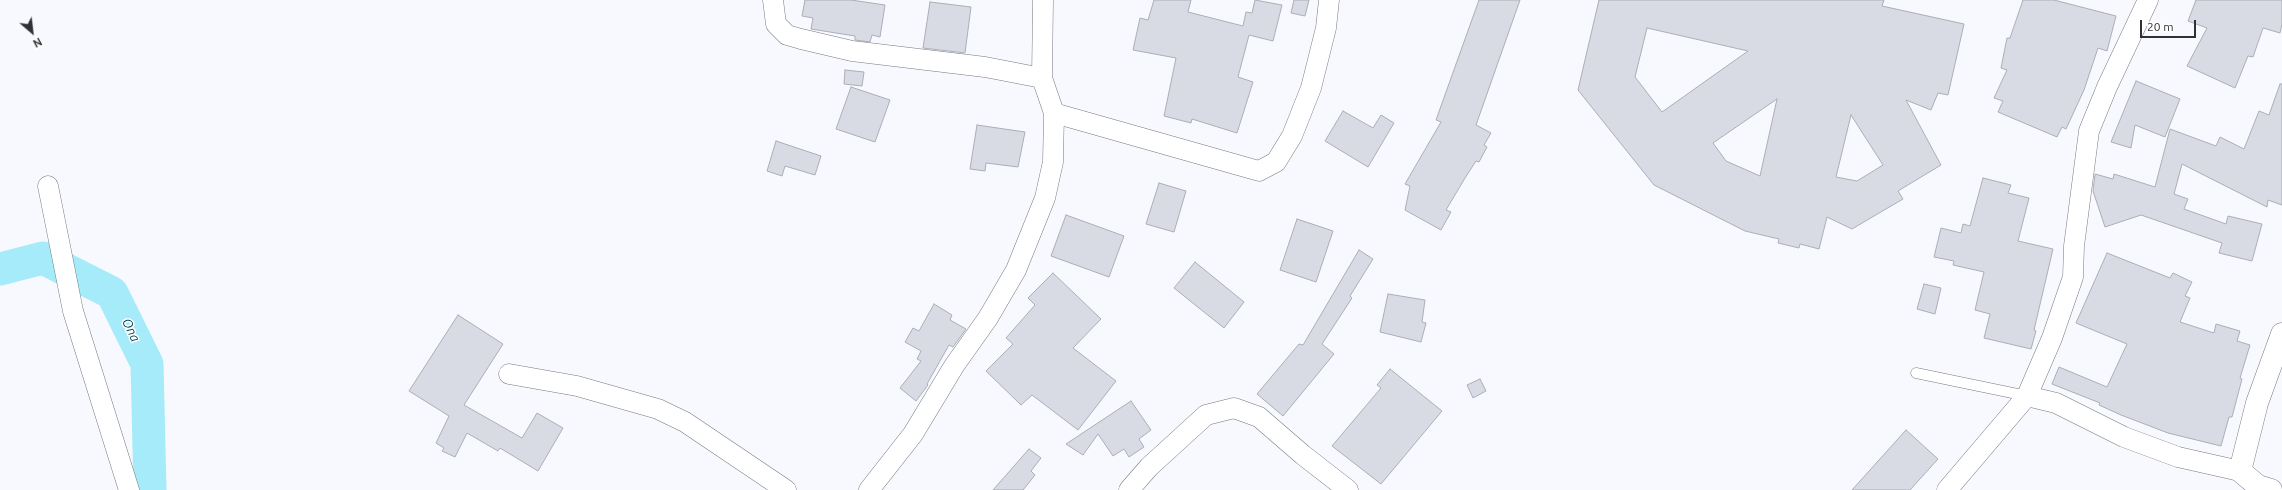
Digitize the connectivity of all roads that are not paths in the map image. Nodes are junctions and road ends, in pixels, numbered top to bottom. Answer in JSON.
{"nodes":[{"id":1,"x":773,"y":0,"type":"edge"},
{"id":2,"x":1043,"y":0,"type":"edge"},
{"id":3,"x":1329,"y":0,"type":"edge"},
{"id":4,"x":2148,"y":0,"type":"edge"},
{"id":5,"x":1042,"y":78,"type":"junction"},
{"id":6,"x":1054,"y":113,"type":"junction"},
{"id":7,"x":48,"y":186,"type":"dead end"},
{"id":8,"x":2282,"y":334,"type":"edge"},
{"id":9,"x":1916,"y":373,"type":"dead end"},
{"id":10,"x":510,"y":374,"type":"dead end"},
{"id":11,"x":2027,"y":396,"type":"junction"},
{"id":12,"x":2240,"y":471,"type":"junction"},
{"id":13,"x":129,"y":490,"type":"edge"},
{"id":14,"x":786,"y":490,"type":"edge"},
{"id":15,"x":869,"y":490,"type":"edge"},
{"id":16,"x":1129,"y":490,"type":"edge"},
{"id":17,"x":1348,"y":490,"type":"edge"},
{"id":18,"x":1947,"y":490,"type":"edge"},
{"id":19,"x":2271,"y":490,"type":"edge"}],
"edges":[{"from":1,"to":5,"type":"street"},
{"from":2,"to":5,"type":"street"},
{"from":3,"to":6,"type":"street"},
{"from":4,"to":11,"type":"street"},
{"from":5,"to":6,"type":"street"},
{"from":6,"to":15,"type":"street"},
{"from":7,"to":13,"type":"street"},
{"from":8,"to":12,"type":"street"},
{"from":9,"to":11,"type":"lane"},
{"from":10,"to":14,"type":"street"},
{"from":11,"to":12,"type":"street"},
{"from":11,"to":18,"type":"street"},
{"from":12,"to":19,"type":"street"},
{"from":16,"to":17,"type":"street"}]}
